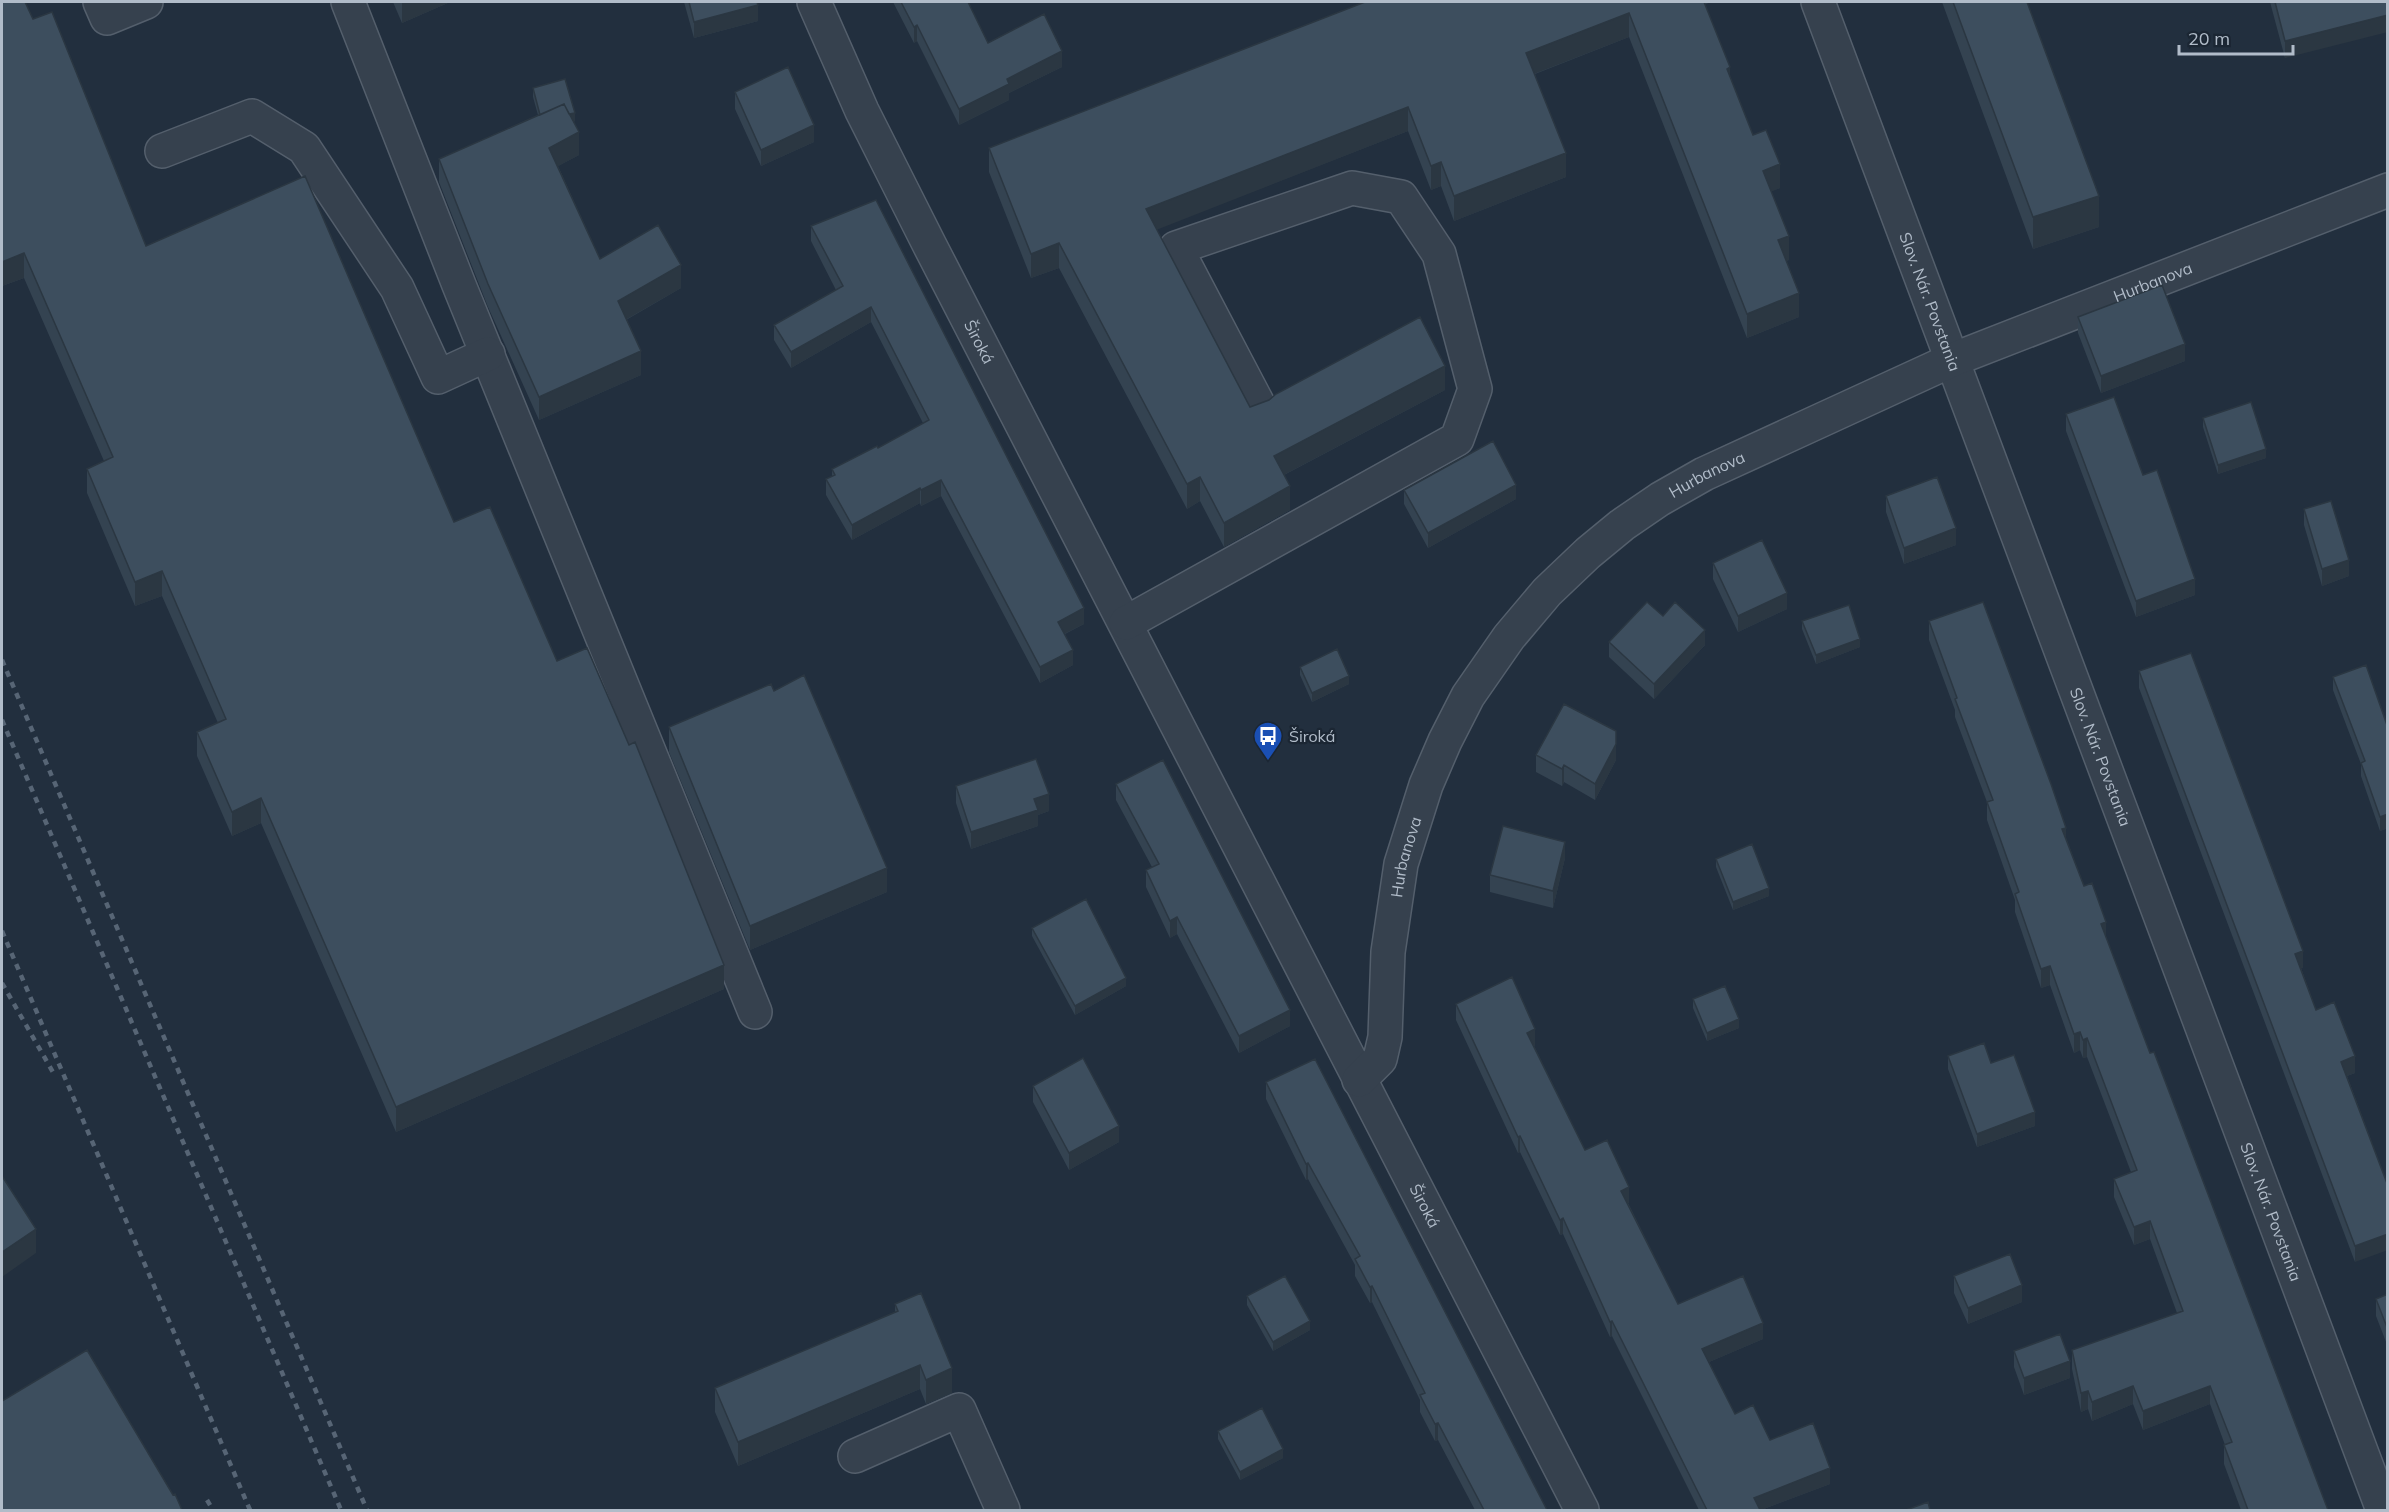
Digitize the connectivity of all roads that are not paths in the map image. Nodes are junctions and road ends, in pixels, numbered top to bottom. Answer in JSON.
{"nodes":[{"id":1,"x":100,"y":2,"type":"edge"},
{"id":2,"x":146,"y":2,"type":"edge"},
{"id":3,"x":348,"y":2,"type":"edge"},
{"id":4,"x":814,"y":2,"type":"edge"},
{"id":5,"x":1818,"y":2,"type":"edge"},
{"id":6,"x":162,"y":151,"type":"dead end"},
{"id":7,"x":2388,"y":190,"type":"edge"},
{"id":8,"x":488,"y":354,"type":"junction"},
{"id":9,"x":1952,"y":360,"type":"junction"},
{"id":10,"x":1260,"y":408,"type":"edge"},
{"id":11,"x":1126,"y":623,"type":"junction"},
{"id":12,"x":755,"y":1012,"type":"dead end"},
{"id":13,"x":1359,"y":1080,"type":"junction"},
{"id":14,"x":855,"y":1456,"type":"dead end"},
{"id":15,"x":1003,"y":1510,"type":"edge"},
{"id":16,"x":1582,"y":1510,"type":"edge"},
{"id":17,"x":2383,"y":1510,"type":"edge"}],
"edges":[{"from":1,"to":2,"type":"street"},
{"from":3,"to":8,"type":"street"},
{"from":4,"to":11,"type":"street","name":"Široká"},
{"from":5,"to":9,"type":"street","name":"Slov. Nár. Povstania"},
{"from":6,"to":8,"type":"street"},
{"from":7,"to":9,"type":"street","name":"Hurbanova"},
{"from":8,"to":12,"type":"street"},
{"from":9,"to":13,"type":"street","name":"Hurbanova"},
{"from":9,"to":17,"type":"street","name":"Slov. Nár. Povstania"},
{"from":10,"to":11,"type":"street"},
{"from":11,"to":13,"type":"street","name":"Široká"},
{"from":13,"to":16,"type":"street","name":"Široká"},
{"from":14,"to":15,"type":"street"}]}
